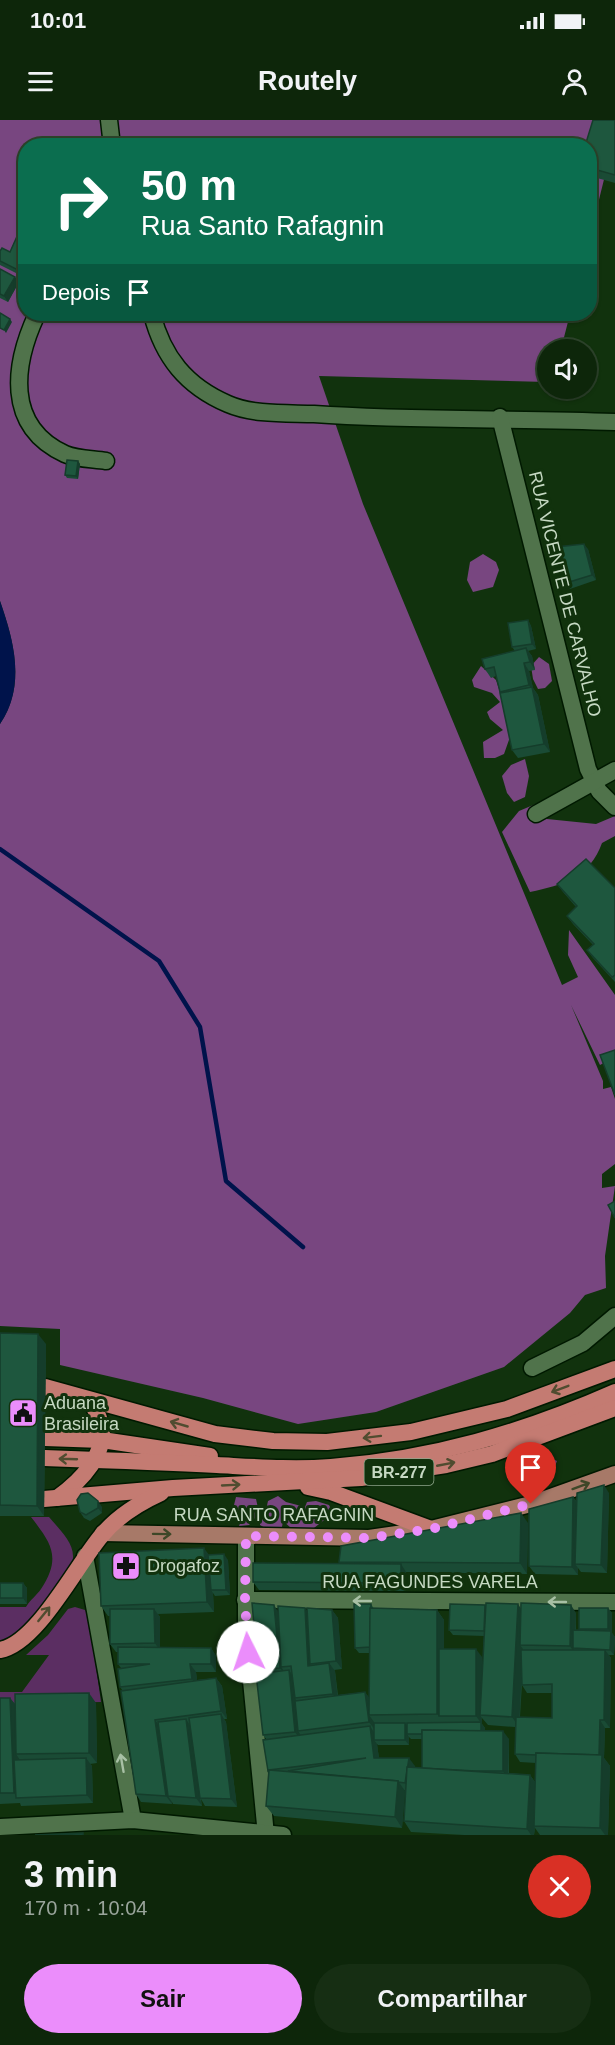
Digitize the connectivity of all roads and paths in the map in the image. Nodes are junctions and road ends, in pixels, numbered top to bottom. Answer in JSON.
{"nodes":[{"id":1,"x":109,"y":120,"type":"edge"},
{"id":2,"x":111,"y":138,"type":"edge"},
{"id":3,"x":34,"y":321,"type":"edge"},
{"id":4,"x":154,"y":321,"type":"edge"},
{"id":5,"x":500,"y":417,"type":"junction"},
{"id":6,"x":615,"y":422,"type":"edge"},
{"id":7,"x":106,"y":461,"type":"dead end"},
{"id":8,"x":615,"y":770,"type":"edge"},
{"id":9,"x":594,"y":783,"type":"junction"},
{"id":10,"x":615,"y":807,"type":"edge"},
{"id":11,"x":536,"y":814,"type":"dead end"},
{"id":12,"x":615,"y":1316,"type":"edge"},
{"id":13,"x":532,"y":1368,"type":"dead end"},
{"id":14,"x":615,"y":1369,"type":"edge"},
{"id":15,"x":45,"y":1387,"type":"dead end"},
{"id":16,"x":615,"y":1392,"type":"edge"},
{"id":17,"x":90,"y":1400,"type":"junction"},
{"id":18,"x":615,"y":1408,"type":"edge"},
{"id":19,"x":45,"y":1438,"type":"dead end"},
{"id":20,"x":102,"y":1440,"type":"junction"},
{"id":21,"x":45,"y":1458,"type":"dead end"},
{"id":22,"x":94,"y":1460,"type":"junction"},
{"id":23,"x":273,"y":1467,"type":"junction"},
{"id":24,"x":615,"y":1474,"type":"edge"},
{"id":25,"x":281,"y":1483,"type":"junction"},
{"id":26,"x":173,"y":1488,"type":"junction"},
{"id":27,"x":431,"y":1529,"type":"junction"},
{"id":28,"x":104,"y":1533,"type":"junction"},
{"id":29,"x":246,"y":1536,"type":"junction"},
{"id":30,"x":85,"y":1556,"type":"junction"},
{"id":31,"x":245,"y":1600,"type":"junction"},
{"id":32,"x":615,"y":1602,"type":"edge"},
{"id":33,"x":0,"y":1650,"type":"edge"},
{"id":34,"x":133,"y":1820,"type":"junction"},
{"id":35,"x":0,"y":1827,"type":"edge"},
{"id":36,"x":266,"y":1834,"type":"edge"},
{"id":37,"x":283,"y":1835,"type":"edge"}],
"edges":[{"from":1,"to":2,"type":"street"},
{"from":3,"to":7,"type":"street"},
{"from":4,"to":5,"type":"street"},
{"from":5,"to":6,"type":"street"},
{"from":5,"to":9,"type":"street","name":"RUA VICENTE DE CARVALHO"},
{"from":8,"to":9,"type":"street"},
{"from":9,"to":10,"type":"street","name":"RUA VICENTE DE CARVALHO"},
{"from":9,"to":11,"type":"street"},
{"from":12,"to":13,"type":"street"},
{"from":14,"to":17,"type":"highway","one_way":true},
{"from":15,"to":17,"type":"highway"},
{"from":16,"to":23,"type":"highway","number":"BR-277"},
{"from":17,"to":20,"type":"highway"},
{"from":25,"to":18,"type":"highway","number":"BR-277","one_way":true},
{"from":19,"to":20,"type":"highway"},
{"from":20,"to":22,"type":"highway"},
{"from":20,"to":23,"type":"highway"},
{"from":22,"to":21,"type":"highway","number":"BR-277","one_way":true},
{"from":22,"to":23,"type":"highway","number":"BR-277"},
{"from":22,"to":26,"type":"highway","number":"BR-277"},
{"from":27,"to":24,"type":"main road","name":"RUA SANTO RAFAGNIN","one_way":true},
{"from":26,"to":25,"type":"highway","number":"BR-277","one_way":true},
{"from":25,"to":27,"type":"highway"},
{"from":26,"to":28,"type":"highway"},
{"from":27,"to":29,"type":"main road","name":"RUA SANTO RAFAGNIN"},
{"from":28,"to":29,"type":"main road","name":"RUA SANTO RAFAGNIN","one_way":true},
{"from":28,"to":30,"type":"highway"},
{"from":29,"to":31,"type":"street"},
{"from":33,"to":30,"type":"highway","one_way":true},
{"from":34,"to":30,"type":"street","one_way":true},
{"from":32,"to":31,"type":"street","name":"RUA FAGUNDES VARELA","one_way":true},
{"from":31,"to":36,"type":"street"},
{"from":34,"to":35,"type":"street"},
{"from":34,"to":36,"type":"street"},
{"from":36,"to":37,"type":"street"}]}
